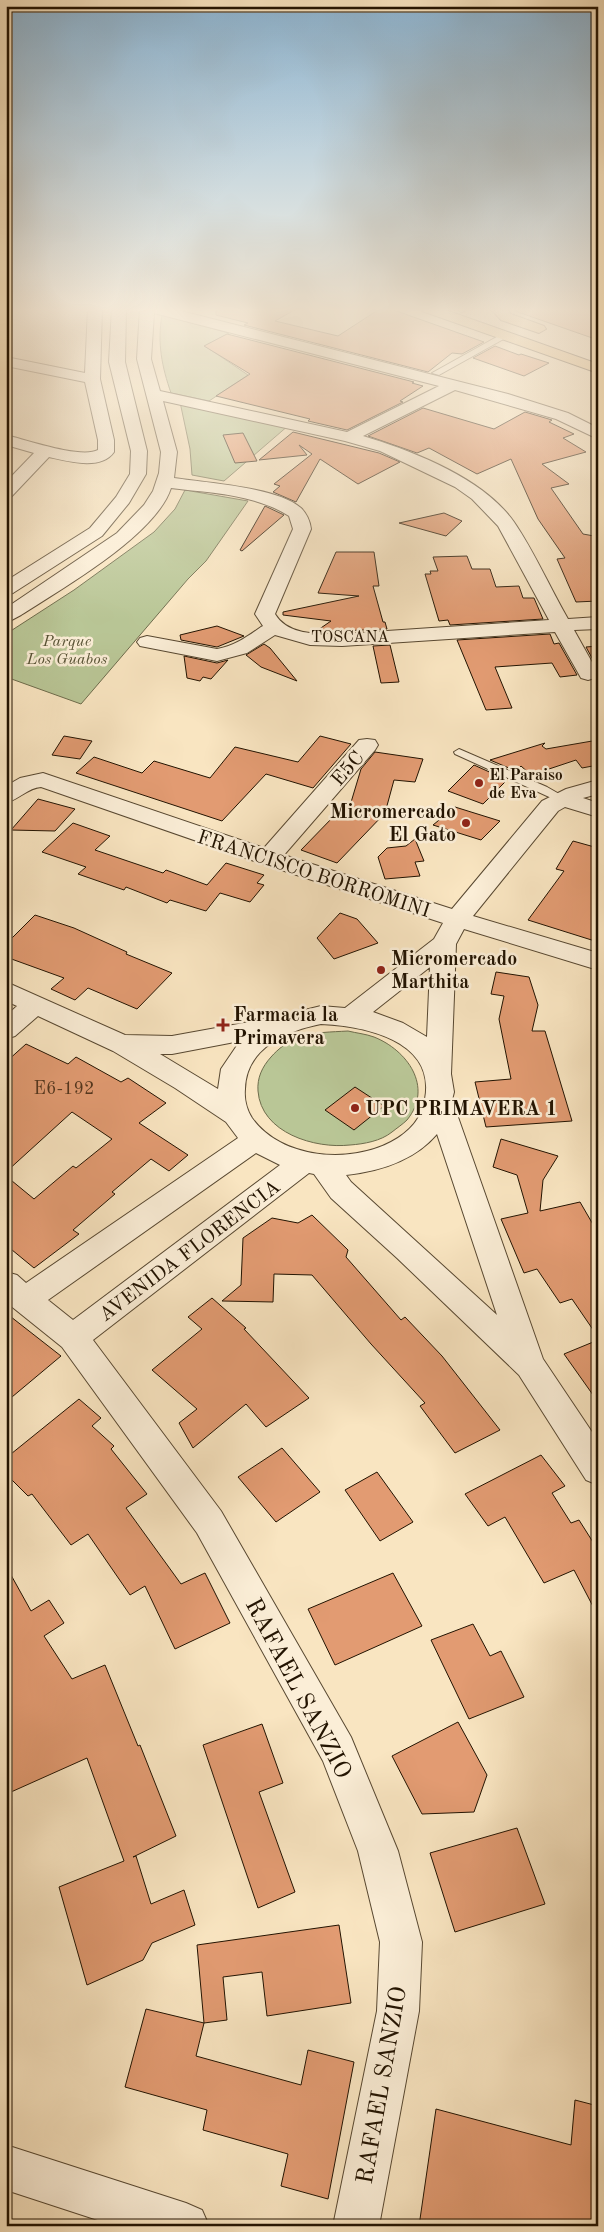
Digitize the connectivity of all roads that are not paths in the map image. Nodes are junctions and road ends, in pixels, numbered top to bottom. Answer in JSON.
{"nodes":[{"id":1,"x":99,"y":412,"type":"edge"},
{"id":2,"x":128,"y":412,"type":"edge"},
{"id":3,"x":157,"y":412,"type":"edge"},
{"id":4,"x":233,"y":412,"type":"edge"},
{"id":5,"x":399,"y":412,"type":"edge"},
{"id":6,"x":551,"y":412,"type":"edge"},
{"id":7,"x":598,"y":434,"type":"edge"},
{"id":8,"x":348,"y":438,"type":"junction"},
{"id":9,"x":6,"y":440,"type":"edge"},
{"id":10,"x":46,"y":450,"type":"junction"},
{"id":11,"x":167,"y":482,"type":"junction"},
{"id":12,"x":6,"y":492,"type":"edge"},
{"id":13,"x":6,"y":589,"type":"edge"},
{"id":14,"x":6,"y":617,"type":"edge"},
{"id":15,"x":598,"y":623,"type":"edge"},
{"id":16,"x":274,"y":626,"type":"junction"},
{"id":17,"x":566,"y":633,"type":"junction"},
{"id":18,"x":598,"y":639,"type":"edge"},
{"id":19,"x":147,"y":642,"type":"dead end"},
{"id":20,"x":588,"y":674,"type":"dead end"},
{"id":21,"x":367,"y":745,"type":"dead end"},
{"id":22,"x":459,"y":752,"type":"dead end"},
{"id":23,"x":598,"y":787,"type":"edge"},
{"id":24,"x":6,"y":796,"type":"edge"},
{"id":25,"x":562,"y":800,"type":"junction"},
{"id":26,"x":598,"y":810,"type":"edge"},
{"id":27,"x":268,"y":858,"type":"junction"},
{"id":28,"x":456,"y":920,"type":"junction"},
{"id":29,"x":444,"y":944,"type":"junction"},
{"id":30,"x":598,"y":962,"type":"edge"},
{"id":31,"x":6,"y":991,"type":"edge"},
{"id":32,"x":35,"y":1005,"type":"junction"},
{"id":33,"x":352,"y":1016,"type":"junction"},
{"id":34,"x":291,"y":1021,"type":"junction"},
{"id":35,"x":6,"y":1030,"type":"edge"},
{"id":36,"x":122,"y":1044,"type":"junction"},
{"id":37,"x":439,"y":1088,"type":"junction"},
{"id":38,"x":237,"y":1115,"type":"junction"},
{"id":39,"x":256,"y":1139,"type":"junction"},
{"id":40,"x":314,"y":1163,"type":"junction"},
{"id":41,"x":17,"y":1292,"type":"edge"},
{"id":42,"x":73,"y":1338,"type":"junction"},
{"id":43,"x":530,"y":1366,"type":"junction"},
{"id":44,"x":598,"y":1470,"type":"edge"},
{"id":45,"x":6,"y":2167,"type":"edge"},
{"id":46,"x":186,"y":2226,"type":"edge"},
{"id":47,"x":356,"y":2226,"type":"edge"}],
"edges":[{"from":1,"to":10,"type":"street"},
{"from":2,"to":13,"type":"street"},
{"from":3,"to":11,"type":"street"},
{"from":4,"to":8,"type":"street"},
{"from":5,"to":8,"type":"street"},
{"from":6,"to":7,"type":"street"},
{"from":8,"to":17,"type":"street"},
{"from":9,"to":10,"type":"street"},
{"from":10,"to":12,"type":"street"},
{"from":11,"to":14,"type":"street"},
{"from":11,"to":16,"type":"street"},
{"from":15,"to":17,"type":"street","name":"TOSCANA"},
{"from":16,"to":17,"type":"street","name":"TOSCANA"},
{"from":16,"to":19,"type":"street"},
{"from":17,"to":18,"type":"street"},
{"from":17,"to":20,"type":"street"},
{"from":21,"to":27,"type":"street","name":"E5C"},
{"from":22,"to":25,"type":"lane"},
{"from":23,"to":25,"type":"street"},
{"from":24,"to":27,"type":"street","name":"FRANCISCO BORROMINI"},
{"from":25,"to":26,"type":"street"},
{"from":25,"to":28,"type":"street"},
{"from":27,"to":28,"type":"street","name":"FRANCISCO BORROMINI"},
{"from":28,"to":29,"type":"street"},
{"from":28,"to":30,"type":"street","name":"FRANCISCO BORROMINI"},
{"from":29,"to":33,"type":"street"},
{"from":29,"to":37,"type":"street"},
{"from":31,"to":32,"type":"street"},
{"from":32,"to":35,"type":"street"},
{"from":32,"to":36,"type":"street"},
{"from":33,"to":34,"type":"street"},
{"from":33,"to":37,"type":"street"},
{"from":34,"to":36,"type":"street"},
{"from":34,"to":38,"type":"street"},
{"from":36,"to":38,"type":"street"},
{"from":37,"to":40,"type":"street"},
{"from":37,"to":43,"type":"street"},
{"from":38,"to":39,"type":"street"},
{"from":39,"to":40,"type":"street"},
{"from":39,"to":41,"type":"street"},
{"from":40,"to":42,"type":"street","name":"AVENIDA FLORENCIA"},
{"from":40,"to":43,"type":"street"},
{"from":41,"to":42,"type":"street","name":"RAFAEL SANZIO"},
{"from":42,"to":47,"type":"street","name":"RAFAEL SANZIO"},
{"from":43,"to":44,"type":"street"},
{"from":45,"to":46,"type":"street"}]}
